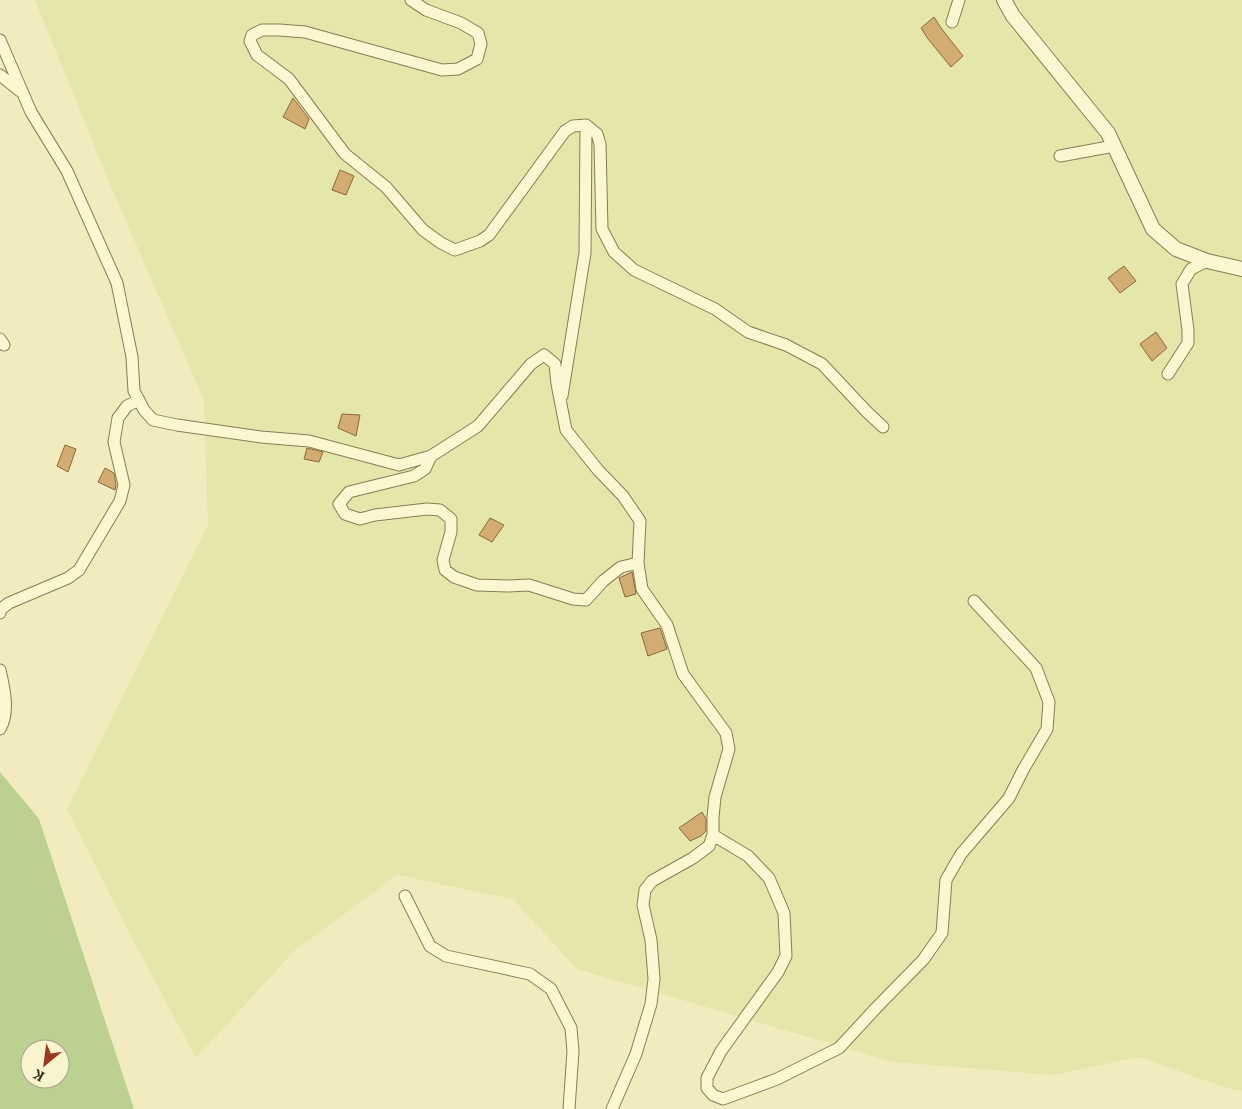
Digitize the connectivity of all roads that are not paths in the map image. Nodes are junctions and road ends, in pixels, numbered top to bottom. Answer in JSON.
{"nodes":[{"id":1,"x":411,"y":0,"type":"edge"},
{"id":2,"x":959,"y":0,"type":"edge"},
{"id":3,"x":1004,"y":0,"type":"edge"},
{"id":4,"x":952,"y":22,"type":"dead end"},
{"id":5,"x":0,"y":40,"type":"edge"},
{"id":6,"x":0,"y":75,"type":"edge"},
{"id":7,"x":22,"y":92,"type":"junction"},
{"id":8,"x":586,"y":125,"type":"junction"},
{"id":9,"x":1114,"y":146,"type":"junction"},
{"id":10,"x":1060,"y":156,"type":"dead end"},
{"id":11,"x":1207,"y":261,"type":"junction"},
{"id":12,"x":1242,"y":269,"type":"edge"},
{"id":13,"x":1168,"y":374,"type":"dead end"},
{"id":14,"x":139,"y":400,"type":"junction"},
{"id":15,"x":561,"y":405,"type":"junction"},
{"id":16,"x":882,"y":427,"type":"dead end"},
{"id":17,"x":431,"y":456,"type":"junction"},
{"id":18,"x":638,"y":563,"type":"junction"},
{"id":19,"x":974,"y":601,"type":"dead end"},
{"id":20,"x":0,"y":614,"type":"edge"},
{"id":21,"x":0,"y":670,"type":"edge"},
{"id":22,"x":0,"y":729,"type":"edge"},
{"id":23,"x":713,"y":835,"type":"junction"},
{"id":24,"x":405,"y":896,"type":"dead end"},
{"id":25,"x":569,"y":1109,"type":"edge"},
{"id":26,"x":612,"y":1109,"type":"edge"}],
"edges":[{"from":1,"to":8,"type":"street"},
{"from":2,"to":4,"type":"street"},
{"from":3,"to":9,"type":"street"},
{"from":5,"to":7,"type":"street"},
{"from":6,"to":7,"type":"street"},
{"from":7,"to":14,"type":"street"},
{"from":8,"to":15,"type":"street"},
{"from":8,"to":16,"type":"street"},
{"from":9,"to":10,"type":"street"},
{"from":9,"to":11,"type":"street"},
{"from":11,"to":12,"type":"street"},
{"from":11,"to":13,"type":"street"},
{"from":14,"to":17,"type":"street"},
{"from":14,"to":20,"type":"street"},
{"from":15,"to":17,"type":"street"},
{"from":15,"to":18,"type":"street"},
{"from":17,"to":18,"type":"street"},
{"from":18,"to":23,"type":"street"},
{"from":19,"to":23,"type":"street"},
{"from":21,"to":22,"type":"street"},
{"from":23,"to":26,"type":"street"},
{"from":24,"to":25,"type":"street"}]}
